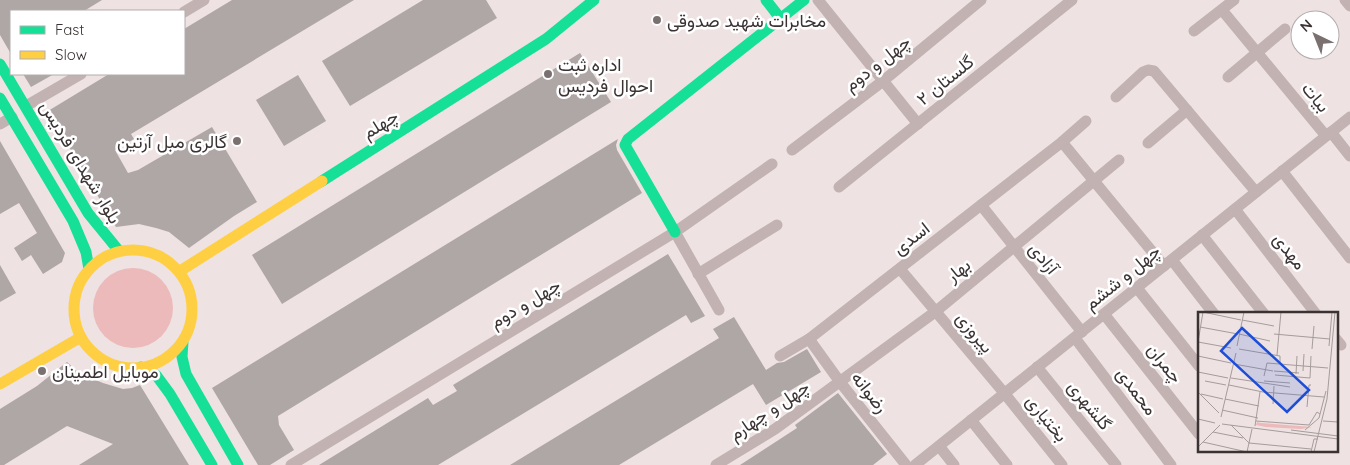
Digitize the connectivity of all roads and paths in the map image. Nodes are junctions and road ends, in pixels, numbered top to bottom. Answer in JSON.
{"nodes":[{"id":1,"x":204,"y":0,"type":"edge"},
{"id":2,"x":594,"y":0,"type":"edge"},
{"id":3,"x":766,"y":0,"type":"edge"},
{"id":4,"x":804,"y":0,"type":"edge"},
{"id":5,"x":818,"y":0,"type":"edge"},
{"id":6,"x":981,"y":0,"type":"edge"},
{"id":7,"x":1072,"y":0,"type":"edge"},
{"id":8,"x":1234,"y":0,"type":"edge"},
{"id":9,"x":1345,"y":0,"type":"edge"},
{"id":10,"x":1350,"y":6,"type":"edge"},
{"id":11,"x":1222,"y":10,"type":"junction"},
{"id":12,"x":185,"y":11,"type":"edge"},
{"id":13,"x":780,"y":18,"type":"junction"},
{"id":14,"x":1285,"y":30,"type":"dead end"},
{"id":15,"x":1194,"y":31,"type":"dead end"},
{"id":16,"x":1257,"y":52,"type":"junction"},
{"id":17,"x":0,"y":64,"type":"edge"},
{"id":18,"x":79,"y":75,"type":"edge"},
{"id":19,"x":1228,"y":77,"type":"dead end"},
{"id":20,"x":883,"y":81,"type":"junction"},
{"id":21,"x":1116,"y":97,"type":"dead end"},
{"id":22,"x":0,"y":98,"type":"edge"},
{"id":23,"x":26,"y":106,"type":"junction"},
{"id":24,"x":1187,"y":110,"type":"junction"},
{"id":25,"x":12,"y":117,"type":"junction"},
{"id":26,"x":1350,"y":117,"type":"edge"},
{"id":27,"x":1086,"y":121,"type":"dead end"},
{"id":28,"x":0,"y":124,"type":"edge"},
{"id":29,"x":918,"y":124,"type":"junction"},
{"id":30,"x":1329,"y":134,"type":"junction"},
{"id":31,"x":1062,"y":142,"type":"junction"},
{"id":32,"x":1148,"y":143,"type":"dead end"},
{"id":33,"x":792,"y":150,"type":"dead end"},
{"id":34,"x":1350,"y":156,"type":"edge"},
{"id":35,"x":1119,"y":160,"type":"dead end"},
{"id":36,"x":772,"y":164,"type":"dead end"},
{"id":37,"x":1282,"y":171,"type":"junction"},
{"id":38,"x":1094,"y":181,"type":"junction"},
{"id":39,"x":839,"y":187,"type":"dead end"},
{"id":40,"x":1256,"y":192,"type":"junction"},
{"id":41,"x":981,"y":205,"type":"junction"},
{"id":42,"x":1235,"y":209,"type":"junction"},
{"id":43,"x":777,"y":225,"type":"dead end"},
{"id":44,"x":675,"y":232,"type":"junction"},
{"id":45,"x":1202,"y":235,"type":"junction"},
{"id":46,"x":1014,"y":248,"type":"junction"},
{"id":47,"x":119,"y":251,"type":"junction"},
{"id":48,"x":1350,"y":258,"type":"edge"},
{"id":49,"x":1168,"y":263,"type":"junction"},
{"id":50,"x":89,"y":269,"type":"junction"},
{"id":51,"x":900,"y":269,"type":"junction"},
{"id":52,"x":180,"y":271,"type":"junction"},
{"id":53,"x":698,"y":274,"type":"junction"},
{"id":54,"x":1137,"y":288,"type":"junction"},
{"id":55,"x":719,"y":310,"type":"dead end"},
{"id":56,"x":935,"y":312,"type":"junction"},
{"id":57,"x":1212,"y":312,"type":"edge"},
{"id":58,"x":1262,"y":312,"type":"edge"},
{"id":59,"x":1314,"y":312,"type":"edge"},
{"id":60,"x":1104,"y":314,"type":"junction"},
{"id":61,"x":1078,"y":335,"type":"junction"},
{"id":62,"x":81,"y":337,"type":"junction"},
{"id":63,"x":809,"y":339,"type":"junction"},
{"id":64,"x":183,"y":341,"type":"junction"},
{"id":65,"x":780,"y":356,"type":"dead end"},
{"id":66,"x":1198,"y":365,"type":"edge"},
{"id":67,"x":141,"y":367,"type":"junction"},
{"id":68,"x":1037,"y":367,"type":"junction"},
{"id":69,"x":840,"y":382,"type":"junction"},
{"id":70,"x":0,"y":384,"type":"edge"},
{"id":71,"x":1005,"y":394,"type":"junction"},
{"id":72,"x":971,"y":420,"type":"junction"},
{"id":73,"x":1198,"y":433,"type":"edge"},
{"id":74,"x":939,"y":446,"type":"junction"},
{"id":75,"x":212,"y":465,"type":"edge"},
{"id":76,"x":238,"y":465,"type":"edge"},
{"id":77,"x":291,"y":465,"type":"edge"},
{"id":78,"x":716,"y":465,"type":"edge"},
{"id":79,"x":914,"y":465,"type":"edge"},
{"id":80,"x":954,"y":465,"type":"edge"},
{"id":81,"x":1007,"y":465,"type":"edge"},
{"id":82,"x":1062,"y":465,"type":"edge"},
{"id":83,"x":1116,"y":465,"type":"edge"},
{"id":84,"x":1171,"y":465,"type":"edge"}],
"edges":[{"from":1,"to":12,"type":"street"},
{"from":2,"to":52,"type":"main road","name":"چهلم"},
{"from":3,"to":13,"type":"main road"},
{"from":4,"to":13,"type":"main road"},
{"from":5,"to":20,"type":"street"},
{"from":6,"to":20,"type":"street","name":"چهل و دوم"},
{"from":7,"to":29,"type":"street","name":"گلستان ۲"},
{"from":8,"to":11,"type":"street"},
{"from":9,"to":10,"type":"street"},
{"from":11,"to":15,"type":"street"},
{"from":11,"to":16,"type":"street","name":"بیات"},
{"from":13,"to":44,"type":"main road"},
{"from":14,"to":16,"type":"street"},
{"from":16,"to":19,"type":"street"},
{"from":16,"to":30,"type":"street","name":"بیات"},
{"from":17,"to":23,"type":"main road","name":"بلوار شهدای فردیس"},
{"from":18,"to":23,"type":"street"},
{"from":20,"to":29,"type":"street"},
{"from":20,"to":33,"type":"street","name":"چهل و دوم"},
{"from":21,"to":24,"type":"street"},
{"from":22,"to":25,"type":"main road","name":"بلوار شهدای فردیس"},
{"from":23,"to":47,"type":"main road","name":"بلوار شهدای فردیس"},
{"from":24,"to":32,"type":"street"},
{"from":24,"to":40,"type":"street"},
{"from":25,"to":28,"type":"street"},
{"from":25,"to":50,"type":"main road","name":"بلوار شهدای فردیس"},
{"from":26,"to":30,"type":"street","name":"چهل و ششم"},
{"from":27,"to":31,"type":"street","name":"اسدی"},
{"from":29,"to":39,"type":"street","name":"گلستان ۲"},
{"from":30,"to":34,"type":"street","name":"بیات"},
{"from":30,"to":37,"type":"street","name":"چهل و ششم"},
{"from":31,"to":38,"type":"street"},
{"from":31,"to":41,"type":"street","name":"اسدی"},
{"from":35,"to":38,"type":"street","name":"بهار"},
{"from":36,"to":44,"type":"street","name":"چهل و دوم"},
{"from":37,"to":40,"type":"street","name":"چهل و ششم"},
{"from":37,"to":48,"type":"street"},
{"from":38,"to":46,"type":"street","name":"بهار"},
{"from":38,"to":49,"type":"street"},
{"from":40,"to":42,"type":"street","name":"چهل و ششم"},
{"from":41,"to":46,"type":"street","name":"آزادی"},
{"from":41,"to":51,"type":"street","name":"اسدی"},
{"from":42,"to":45,"type":"street","name":"چهل و ششم"},
{"from":42,"to":59,"type":"street","name":"مهدی"},
{"from":43,"to":53,"type":"street"},
{"from":44,"to":53,"type":"street"},
{"from":44,"to":77,"type":"street","name":"چهل و دوم"},
{"from":45,"to":49,"type":"street","name":"چهل و ششم"},
{"from":45,"to":58,"type":"street"},
{"from":46,"to":56,"type":"street","name":"بهار"},
{"from":46,"to":61,"type":"street","name":"آزادی"},
{"from":47,"to":50,"type":"main road"},
{"from":47,"to":52,"type":"main road"},
{"from":49,"to":54,"type":"street","name":"چهل و ششم"},
{"from":49,"to":57,"type":"street"},
{"from":50,"to":62,"type":"main road"},
{"from":51,"to":56,"type":"street","name":"پیروزی"},
{"from":51,"to":63,"type":"street","name":"اسدی"},
{"from":52,"to":64,"type":"main road"},
{"from":53,"to":55,"type":"street"},
{"from":54,"to":60,"type":"street","name":"چهل و ششم"},
{"from":54,"to":66,"type":"street"},
{"from":56,"to":69,"type":"street","name":"بهار"},
{"from":56,"to":71,"type":"street","name":"پیروزی"},
{"from":60,"to":61,"type":"street","name":"چهل و ششم"},
{"from":60,"to":73,"type":"street","name":"چمران"},
{"from":61,"to":68,"type":"street","name":"چهل و ششم"},
{"from":61,"to":84,"type":"street","name":"محمدی"},
{"from":62,"to":67,"type":"main road"},
{"from":62,"to":70,"type":"main road"},
{"from":63,"to":65,"type":"street","name":"اسدی"},
{"from":63,"to":69,"type":"street","name":"رضوانه"},
{"from":64,"to":67,"type":"main road"},
{"from":64,"to":76,"type":"main road"},
{"from":67,"to":75,"type":"main road"},
{"from":68,"to":71,"type":"street","name":"چهل و ششم"},
{"from":68,"to":83,"type":"street","name":"گلشهری"},
{"from":69,"to":78,"type":"street","name":"چهل و چهارم"},
{"from":69,"to":79,"type":"street","name":"رضوانه"},
{"from":71,"to":72,"type":"street","name":"چهل و ششم"},
{"from":71,"to":82,"type":"street","name":"بختیاری"},
{"from":72,"to":74,"type":"street","name":"چهل و ششم"},
{"from":72,"to":81,"type":"street"},
{"from":74,"to":79,"type":"street","name":"چهل و ششم"},
{"from":74,"to":80,"type":"street"}]}
